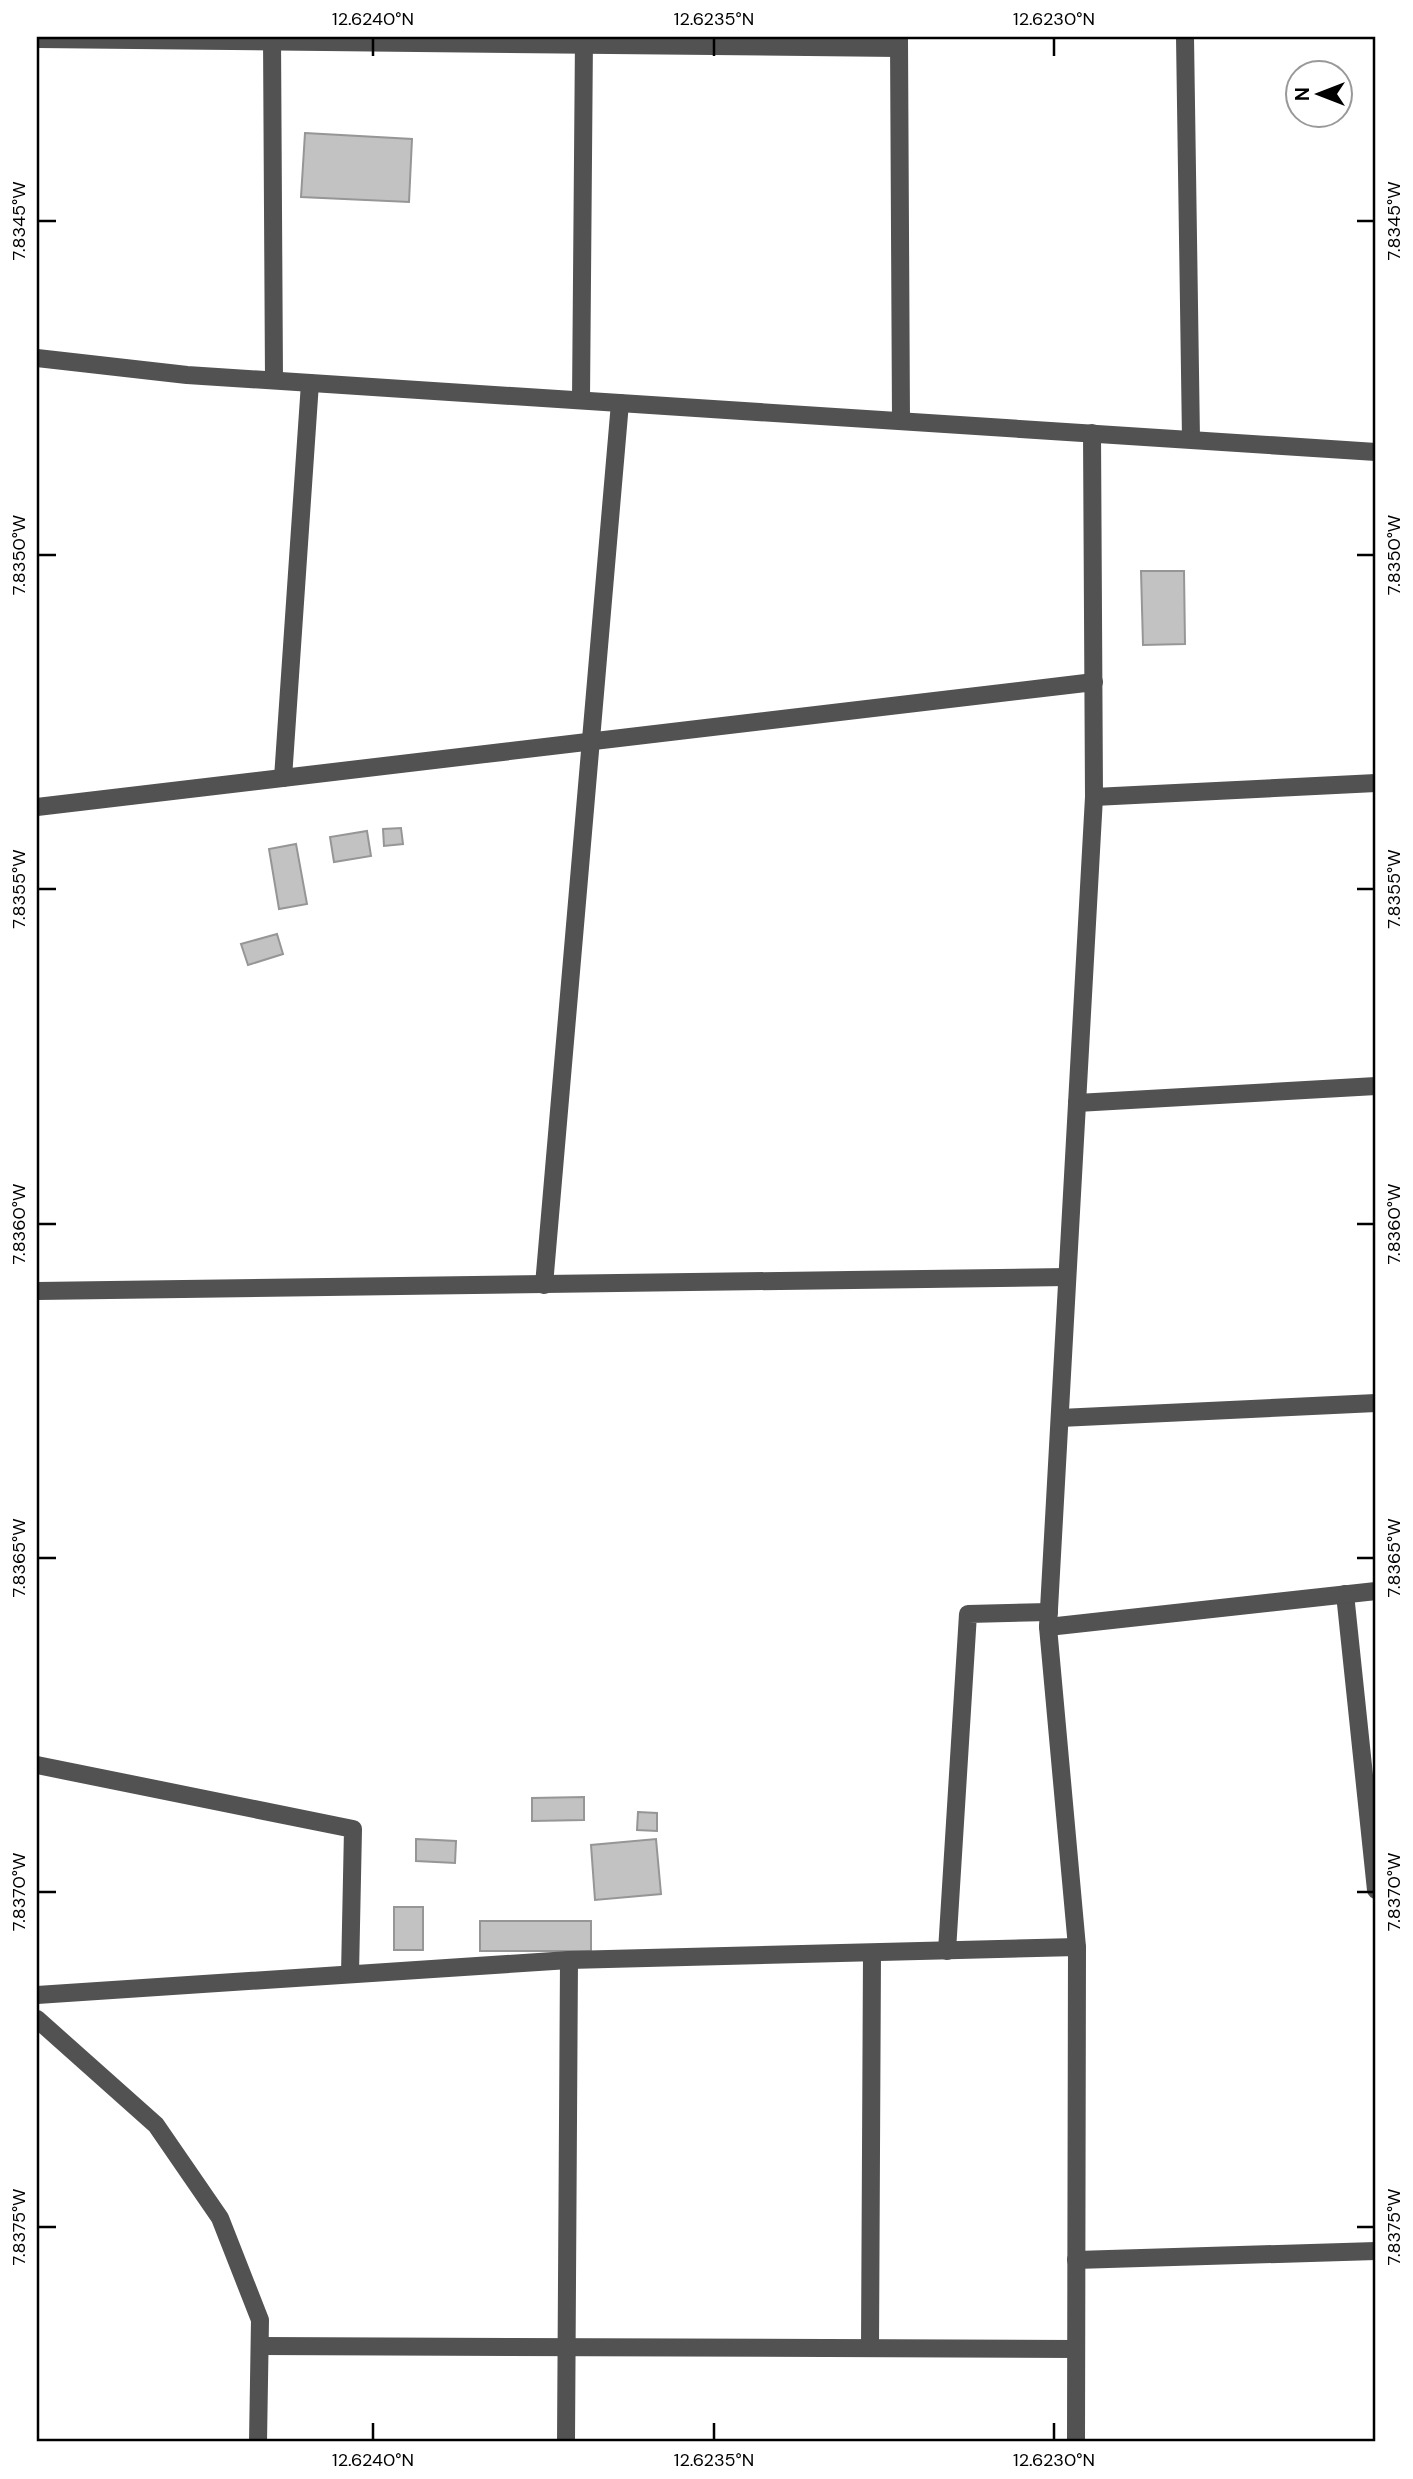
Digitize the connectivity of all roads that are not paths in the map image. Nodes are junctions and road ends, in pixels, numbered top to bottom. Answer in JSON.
{"nodes":[{"id":1,"x":1185,"y":37,"type":"edge"},
{"id":2,"x":37,"y":38,"type":"edge"},
{"id":3,"x":272,"y":39,"type":"edge"},
{"id":4,"x":584,"y":41,"type":"edge"},
{"id":5,"x":899,"y":43,"type":"edge"},
{"id":6,"x":37,"y":358,"type":"edge"},
{"id":7,"x":274,"y":380,"type":"junction"},
{"id":8,"x":310,"y":383,"type":"junction"},
{"id":9,"x":581,"y":400,"type":"junction"},
{"id":10,"x":620,"y":403,"type":"junction"},
{"id":11,"x":901,"y":421,"type":"junction"},
{"id":12,"x":1092,"y":433,"type":"junction"},
{"id":13,"x":1191,"y":439,"type":"junction"},
{"id":14,"x":1376,"y":452,"type":"edge"},
{"id":15,"x":1094,"y":682,"type":"junction"},
{"id":16,"x":590,"y":742,"type":"junction"},
{"id":17,"x":283,"y":778,"type":"junction"},
{"id":18,"x":1376,"y":783,"type":"edge"},
{"id":19,"x":1094,"y":797,"type":"junction"},
{"id":20,"x":37,"y":807,"type":"edge"},
{"id":21,"x":1376,"y":1086,"type":"edge"},
{"id":22,"x":1077,"y":1103,"type":"junction"},
{"id":23,"x":1067,"y":1277,"type":"junction"},
{"id":24,"x":544,"y":1285,"type":"junction"},
{"id":25,"x":37,"y":1291,"type":"edge"},
{"id":26,"x":1376,"y":1403,"type":"edge"},
{"id":27,"x":1060,"y":1418,"type":"junction"},
{"id":28,"x":1376,"y":1591,"type":"edge"},
{"id":29,"x":1345,"y":1594,"type":"junction"},
{"id":30,"x":1048,"y":1620,"type":"junction"},
{"id":31,"x":37,"y":1765,"type":"edge"},
{"id":32,"x":1376,"y":1890,"type":"edge"},
{"id":33,"x":1077,"y":1947,"type":"junction"},
{"id":34,"x":947,"y":1951,"type":"junction"},
{"id":35,"x":872,"y":1953,"type":"junction"},
{"id":36,"x":569,"y":1960,"type":"junction"},
{"id":37,"x":349,"y":1974,"type":"junction"},
{"id":38,"x":37,"y":1995,"type":"edge"},
{"id":39,"x":37,"y":2019,"type":"edge"},
{"id":40,"x":1376,"y":2251,"type":"edge"},
{"id":41,"x":1076,"y":2260,"type":"junction"},
{"id":42,"x":260,"y":2346,"type":"junction"},
{"id":43,"x":567,"y":2347,"type":"junction"},
{"id":44,"x":870,"y":2348,"type":"junction"},
{"id":45,"x":1076,"y":2349,"type":"junction"},
{"id":46,"x":258,"y":2442,"type":"edge"},
{"id":47,"x":566,"y":2442,"type":"edge"},
{"id":48,"x":1076,"y":2442,"type":"edge"}],
"edges":[{"from":1,"to":13,"type":"street"},
{"from":2,"to":3,"type":"street"},
{"from":3,"to":4,"type":"street"},
{"from":3,"to":7,"type":"street"},
{"from":4,"to":5,"type":"street"},
{"from":4,"to":9,"type":"street"},
{"from":5,"to":11,"type":"street"},
{"from":6,"to":7,"type":"street"},
{"from":7,"to":8,"type":"street"},
{"from":8,"to":9,"type":"street"},
{"from":8,"to":17,"type":"street"},
{"from":9,"to":10,"type":"street"},
{"from":10,"to":11,"type":"street"},
{"from":10,"to":16,"type":"street"},
{"from":11,"to":12,"type":"street"},
{"from":12,"to":13,"type":"street"},
{"from":12,"to":15,"type":"street"},
{"from":13,"to":14,"type":"street"},
{"from":15,"to":16,"type":"street"},
{"from":15,"to":19,"type":"street"},
{"from":16,"to":17,"type":"street"},
{"from":16,"to":24,"type":"street"},
{"from":17,"to":20,"type":"street"},
{"from":18,"to":19,"type":"street"},
{"from":19,"to":22,"type":"street"},
{"from":21,"to":22,"type":"street"},
{"from":22,"to":23,"type":"street"},
{"from":23,"to":24,"type":"street"},
{"from":23,"to":27,"type":"street"},
{"from":24,"to":25,"type":"street"},
{"from":26,"to":27,"type":"street"},
{"from":27,"to":30,"type":"street"},
{"from":28,"to":29,"type":"street"},
{"from":29,"to":30,"type":"street"},
{"from":29,"to":32,"type":"street"},
{"from":30,"to":33,"type":"street"},
{"from":30,"to":34,"type":"street"},
{"from":31,"to":37,"type":"street"},
{"from":33,"to":34,"type":"street"},
{"from":33,"to":41,"type":"street"},
{"from":34,"to":35,"type":"street"},
{"from":35,"to":36,"type":"street"},
{"from":35,"to":44,"type":"street"},
{"from":36,"to":37,"type":"street"},
{"from":36,"to":43,"type":"street"},
{"from":37,"to":38,"type":"street"},
{"from":39,"to":42,"type":"street"},
{"from":40,"to":41,"type":"street"},
{"from":41,"to":45,"type":"street"},
{"from":42,"to":43,"type":"street"},
{"from":42,"to":46,"type":"street"},
{"from":43,"to":44,"type":"street"},
{"from":43,"to":47,"type":"street"},
{"from":44,"to":45,"type":"street"},
{"from":45,"to":48,"type":"street"}]}
